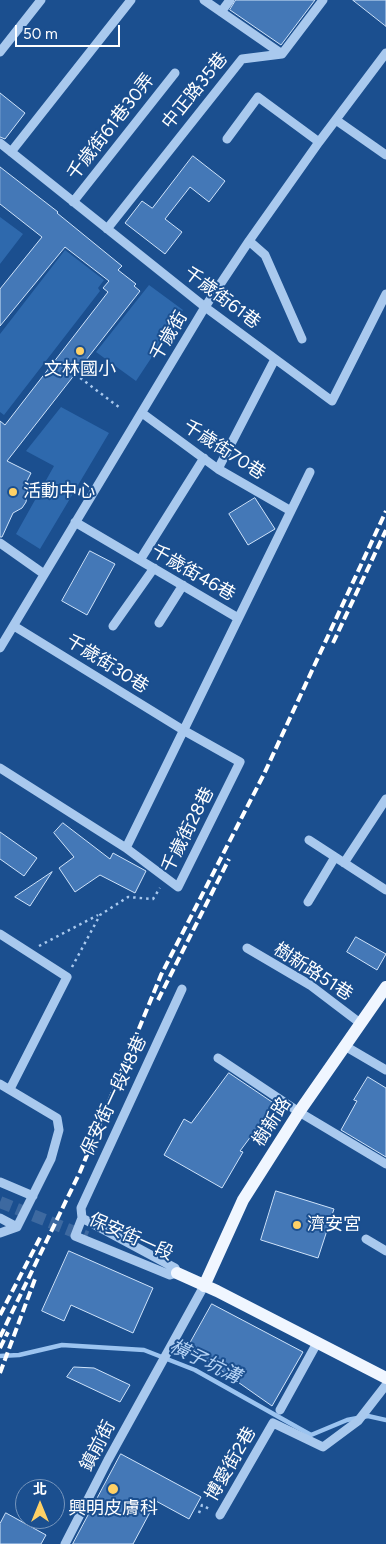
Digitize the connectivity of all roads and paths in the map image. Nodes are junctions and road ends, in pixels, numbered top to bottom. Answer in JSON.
{"nodes":[{"id":1,"x":41,"y":0,"type":"edge"},
{"id":2,"x":131,"y":0,"type":"edge"},
{"id":3,"x":204,"y":0,"type":"edge"},
{"id":4,"x":230,"y":0,"type":"edge"},
{"id":5,"x":323,"y":0,"type":"edge"},
{"id":6,"x":221,"y":12,"type":"junction"},
{"id":7,"x":0,"y":52,"type":"edge"},
{"id":8,"x":386,"y":53,"type":"edge"},
{"id":9,"x":282,"y":54,"type":"junction"},
{"id":10,"x":175,"y":73,"type":"dead end"},
{"id":11,"x":336,"y":120,"type":"junction"},
{"id":12,"x":227,"y":139,"type":"dead end"},
{"id":13,"x":319,"y":142,"type":"junction"},
{"id":14,"x":0,"y":143,"type":"edge"},
{"id":15,"x":11,"y":152,"type":"junction"},
{"id":16,"x":386,"y":155,"type":"edge"},
{"id":17,"x":72,"y":202,"type":"junction"},
{"id":18,"x":107,"y":229,"type":"junction"},
{"id":19,"x":249,"y":241,"type":"junction"},
{"id":20,"x":386,"y":294,"type":"edge"},
{"id":21,"x":205,"y":308,"type":"junction"},
{"id":22,"x":302,"y":340,"type":"dead end"},
{"id":23,"x":275,"y":359,"type":"junction"},
{"id":24,"x":75,"y":374,"type":"dead end"},
{"id":25,"x":120,"y":408,"type":"dead end"},
{"id":26,"x":142,"y":413,"type":"junction"},
{"id":27,"x":204,"y":458,"type":"junction"},
{"id":28,"x":218,"y":469,"type":"junction"},
{"id":29,"x":310,"y":472,"type":"dead end"},
{"id":30,"x":291,"y":511,"type":"junction"},
{"id":31,"x":75,"y":522,"type":"junction"},
{"id":32,"x":0,"y":543,"type":"edge"},
{"id":33,"x":140,"y":560,"type":"junction"},
{"id":34,"x":154,"y":568,"type":"junction"},
{"id":35,"x":44,"y":574,"type":"junction"},
{"id":36,"x":183,"y":585,"type":"junction"},
{"id":37,"x":238,"y":618,"type":"junction"},
{"id":38,"x":159,"y":623,"type":"dead end"},
{"id":39,"x":14,"y":626,"type":"junction"},
{"id":40,"x":113,"y":626,"type":"dead end"},
{"id":41,"x":0,"y":648,"type":"edge"},
{"id":42,"x":184,"y":730,"type":"junction"},
{"id":43,"x":0,"y":768,"type":"edge"},
{"id":44,"x":386,"y":799,"type":"edge"},
{"id":45,"x":309,"y":840,"type":"dead end"},
{"id":46,"x":126,"y":848,"type":"junction"},
{"id":47,"x":335,"y":857,"type":"junction"},
{"id":48,"x":344,"y":863,"type":"junction"},
{"id":49,"x":166,"y":878,"type":"junction"},
{"id":50,"x":386,"y":890,"type":"edge"},
{"id":51,"x":308,"y":902,"type":"dead end"},
{"id":52,"x":100,"y":915,"type":"junction"},
{"id":53,"x":1,"y":936,"type":"edge"},
{"id":54,"x":247,"y":948,"type":"dead end"},
{"id":55,"x":27,"y":951,"type":"junction"},
{"id":56,"x":67,"y":977,"type":"junction"},
{"id":57,"x":386,"y":987,"type":"edge"},
{"id":58,"x":182,"y":989,"type":"dead end"},
{"id":59,"x":360,"y":1023,"type":"junction"},
{"id":60,"x":345,"y":1046,"type":"junction"},
{"id":61,"x":218,"y":1058,"type":"dead end"},
{"id":62,"x":386,"y":1070,"type":"edge"},
{"id":63,"x":0,"y":1084,"type":"edge"},
{"id":64,"x":10,"y":1089,"type":"junction"},
{"id":65,"x":299,"y":1112,"type":"junction"},
{"id":66,"x":386,"y":1164,"type":"edge"},
{"id":67,"x":0,"y":1182,"type":"edge"},
{"id":68,"x":33,"y":1196,"type":"junction"},
{"id":69,"x":0,"y":1218,"type":"edge"},
{"id":70,"x":82,"y":1218,"type":"junction"},
{"id":71,"x":17,"y":1227,"type":"junction"},
{"id":72,"x":0,"y":1233,"type":"edge"},
{"id":73,"x":366,"y":1239,"type":"dead end"},
{"id":74,"x":386,"y":1252,"type":"edge"},
{"id":75,"x":177,"y":1273,"type":"junction"},
{"id":76,"x":204,"y":1286,"type":"junction"},
{"id":77,"x":317,"y":1343,"type":"junction"},
{"id":78,"x":386,"y":1378,"type":"edge"},
{"id":79,"x":386,"y":1385,"type":"edge"},
{"id":80,"x":280,"y":1410,"type":"dead end"},
{"id":81,"x":199,"y":1513,"type":"dead end"},
{"id":82,"x":220,"y":1515,"type":"joint"},
{"id":83,"x":65,"y":1544,"type":"edge"}],
"edges":[{"from":1,"to":7,"type":"street"},
{"from":2,"to":15,"type":"street"},
{"from":3,"to":6,"type":"street"},
{"from":4,"to":6,"type":"street"},
{"from":5,"to":9,"type":"street"},
{"from":6,"to":9,"type":"street"},
{"from":8,"to":11,"type":"street","name":"千歲街"},
{"from":9,"to":18,"type":"street","name":"中正路35巷"},
{"from":10,"to":17,"type":"street","name":"千歲街61巷30弄"},
{"from":11,"to":13,"type":"street","name":"千歲街"},
{"from":11,"to":16,"type":"street"},
{"from":12,"to":13,"type":"street"},
{"from":13,"to":19,"type":"street","name":"千歲街"},
{"from":14,"to":15,"type":"street","name":"千歲街61巷"},
{"from":15,"to":17,"type":"street","name":"千歲街61巷"},
{"from":17,"to":18,"type":"street","name":"千歲街61巷"},
{"from":18,"to":21,"type":"street","name":"千歲街61巷"},
{"from":19,"to":21,"type":"street","name":"千歲街"},
{"from":19,"to":22,"type":"street"},
{"from":20,"to":23,"type":"street","name":"千歲街61巷"},
{"from":21,"to":23,"type":"street","name":"千歲街61巷"},
{"from":21,"to":26,"type":"street","name":"千歲街"},
{"from":23,"to":28,"type":"street"},
{"from":24,"to":25,"type":"path"},
{"from":26,"to":27,"type":"street","name":"千歲街70巷"},
{"from":26,"to":31,"type":"street","name":"千歲街"},
{"from":27,"to":28,"type":"street","name":"千歲街70巷"},
{"from":27,"to":33,"type":"street"},
{"from":28,"to":30,"type":"street","name":"千歲街70巷"},
{"from":29,"to":30,"type":"street"},
{"from":30,"to":37,"type":"street"},
{"from":31,"to":33,"type":"street","name":"千歲街46巷"},
{"from":31,"to":35,"type":"street","name":"千歲街"},
{"from":32,"to":35,"type":"street"},
{"from":33,"to":34,"type":"street","name":"千歲街46巷"},
{"from":34,"to":36,"type":"street","name":"千歲街46巷"},
{"from":34,"to":40,"type":"street"},
{"from":35,"to":39,"type":"street","name":"千歲街"},
{"from":36,"to":37,"type":"street","name":"千歲街46巷"},
{"from":36,"to":38,"type":"street"},
{"from":37,"to":42,"type":"street","name":"千歲街46巷"},
{"from":39,"to":41,"type":"street","name":"千歲街"},
{"from":39,"to":42,"type":"street","name":"千歲街30巷"},
{"from":42,"to":46,"type":"street","name":"千歲街46巷"},
{"from":42,"to":49,"type":"street","name":"千歲街28巷"},
{"from":43,"to":46,"type":"street","name":"千歲街28巷"},
{"from":44,"to":48,"type":"street"},
{"from":45,"to":47,"type":"street"},
{"from":46,"to":49,"type":"street","name":"千歲街28巷"},
{"from":47,"to":48,"type":"street"},
{"from":47,"to":51,"type":"street"},
{"from":48,"to":50,"type":"street"},
{"from":49,"to":52,"type":"path"},
{"from":52,"to":55,"type":"path"},
{"from":52,"to":56,"type":"path"},
{"from":53,"to":55,"type":"street"},
{"from":54,"to":59,"type":"street","name":"樹新路51巷"},
{"from":55,"to":56,"type":"street"},
{"from":56,"to":64,"type":"street"},
{"from":57,"to":59,"type":"main road","name":"樹新路"},
{"from":58,"to":70,"type":"street","name":"保安街一段48巷"},
{"from":59,"to":60,"type":"main road","name":"樹新路"},
{"from":60,"to":62,"type":"street"},
{"from":60,"to":65,"type":"main road","name":"樹新路"},
{"from":61,"to":65,"type":"street"},
{"from":63,"to":64,"type":"street"},
{"from":64,"to":68,"type":"street"},
{"from":65,"to":66,"type":"street"},
{"from":65,"to":76,"type":"main road","name":"樹新路"},
{"from":67,"to":68,"type":"street"},
{"from":68,"to":71,"type":"street"},
{"from":69,"to":71,"type":"street"},
{"from":70,"to":75,"type":"street","name":"保安街一段"},
{"from":70,"to":75,"type":"street","name":"保安街一段"},
{"from":71,"to":72,"type":"street"},
{"from":73,"to":74,"type":"street"},
{"from":75,"to":76,"type":"main road","name":"保安街一段"},
{"from":76,"to":77,"type":"main road","name":"保安街一段"},
{"from":76,"to":83,"type":"street","name":"鎮前街"},
{"from":77,"to":78,"type":"main road","name":"保安街一段"},
{"from":77,"to":80,"type":"street"},
{"from":79,"to":82,"type":"street","name":"博愛街2巷"},
{"from":81,"to":82,"type":"path"}]}
